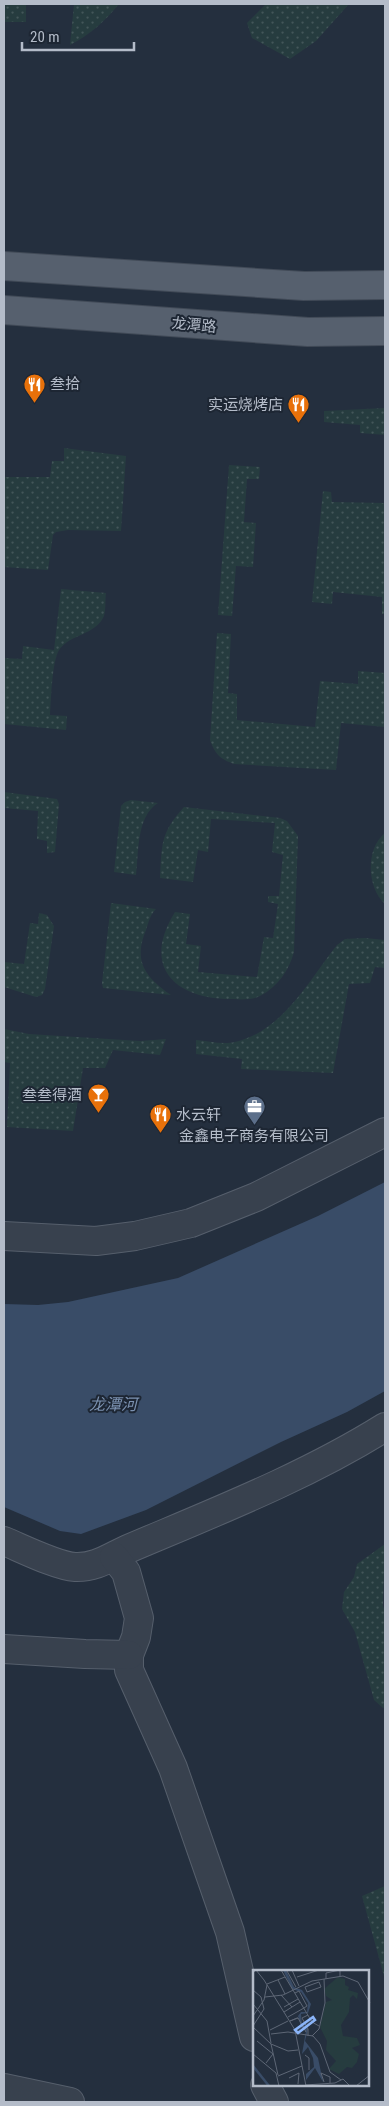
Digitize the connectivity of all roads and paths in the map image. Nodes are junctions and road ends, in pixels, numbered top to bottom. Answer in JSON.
{"nodes":[{"id":1,"x":4,"y":266,"type":"edge"},
{"id":2,"x":385,"y":285,"type":"edge"},
{"id":3,"x":4,"y":310,"type":"edge"},
{"id":4,"x":385,"y":331,"type":"edge"},
{"id":5,"x":385,"y":1132,"type":"edge"},
{"id":6,"x":4,"y":1236,"type":"edge"},
{"id":7,"x":385,"y":1427,"type":"edge"},
{"id":8,"x":4,"y":1541,"type":"edge"},
{"id":9,"x":114,"y":1557,"type":"junction"},
{"id":10,"x":4,"y":1649,"type":"edge"},
{"id":11,"x":128,"y":1655,"type":"junction"},
{"id":12,"x":253,"y":2033,"type":"edge"},
{"id":13,"x":266,"y":2086,"type":"edge"},
{"id":14,"x":4,"y":2088,"type":"edge"},
{"id":15,"x":70,"y":2102,"type":"edge"},
{"id":16,"x":274,"y":2102,"type":"edge"}],
"edges":[{"from":1,"to":2,"type":"main road"},
{"from":3,"to":4,"type":"main road","name":"龙潭路"},
{"from":5,"to":6,"type":"street"},
{"from":7,"to":9,"type":"street"},
{"from":8,"to":9,"type":"street"},
{"from":9,"to":11,"type":"street"},
{"from":10,"to":11,"type":"street"},
{"from":11,"to":12,"type":"street"},
{"from":13,"to":16,"type":"street"},
{"from":14,"to":15,"type":"street"}]}
